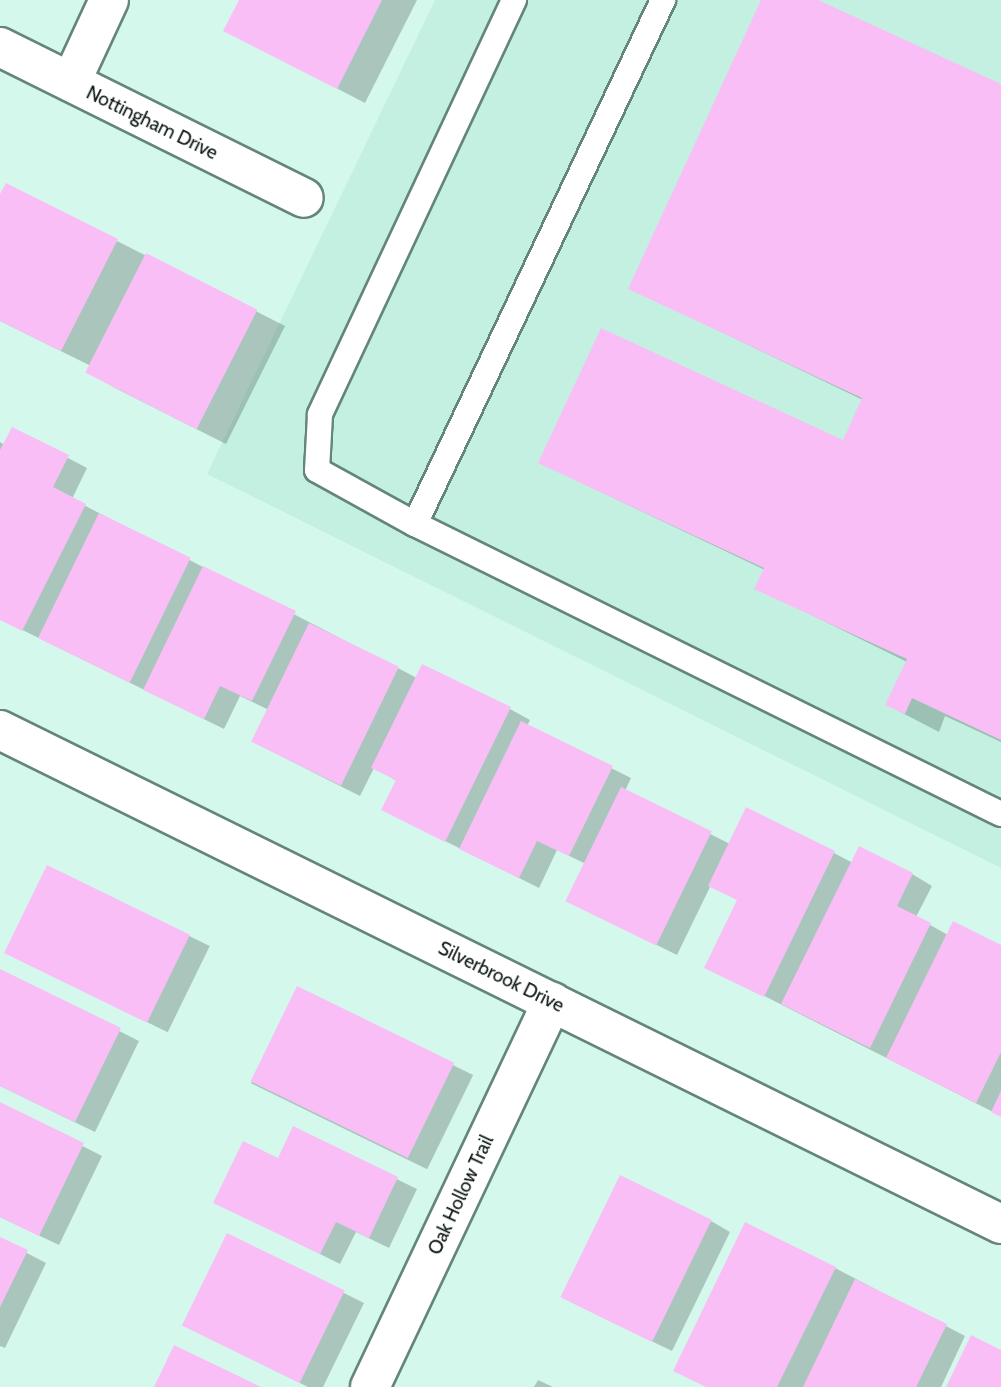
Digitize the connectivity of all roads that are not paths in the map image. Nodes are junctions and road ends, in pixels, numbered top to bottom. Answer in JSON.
{"nodes":[{"id":1,"x":109,"y":0,"type":"edge"},
{"id":2,"x":514,"y":0,"type":"edge"},
{"id":3,"x":663,"y":0,"type":"edge"},
{"id":4,"x":0,"y":47,"type":"edge"},
{"id":5,"x":71,"y":82,"type":"junction"},
{"id":6,"x":303,"y":198,"type":"dead end"},
{"id":7,"x":415,"y":524,"type":"junction"},
{"id":8,"x":0,"y":730,"type":"edge"},
{"id":9,"x":1001,"y":814,"type":"edge"},
{"id":10,"x":552,"y":1002,"type":"junction"},
{"id":11,"x":1001,"y":1224,"type":"edge"},
{"id":12,"x":370,"y":1387,"type":"edge"}],
"edges":[{"from":1,"to":5,"type":"street"},
{"from":2,"to":7,"type":"lane"},
{"from":3,"to":7,"type":"lane"},
{"from":4,"to":5,"type":"street","name":"Nottingham Drive"},
{"from":5,"to":6,"type":"street","name":"Nottingham Drive"},
{"from":7,"to":9,"type":"lane"},
{"from":8,"to":10,"type":"street","name":"Silverbrook Drive"},
{"from":10,"to":11,"type":"street","name":"Silverbrook Drive"},
{"from":10,"to":12,"type":"street","name":"Oak Hollow Trail"}]}
